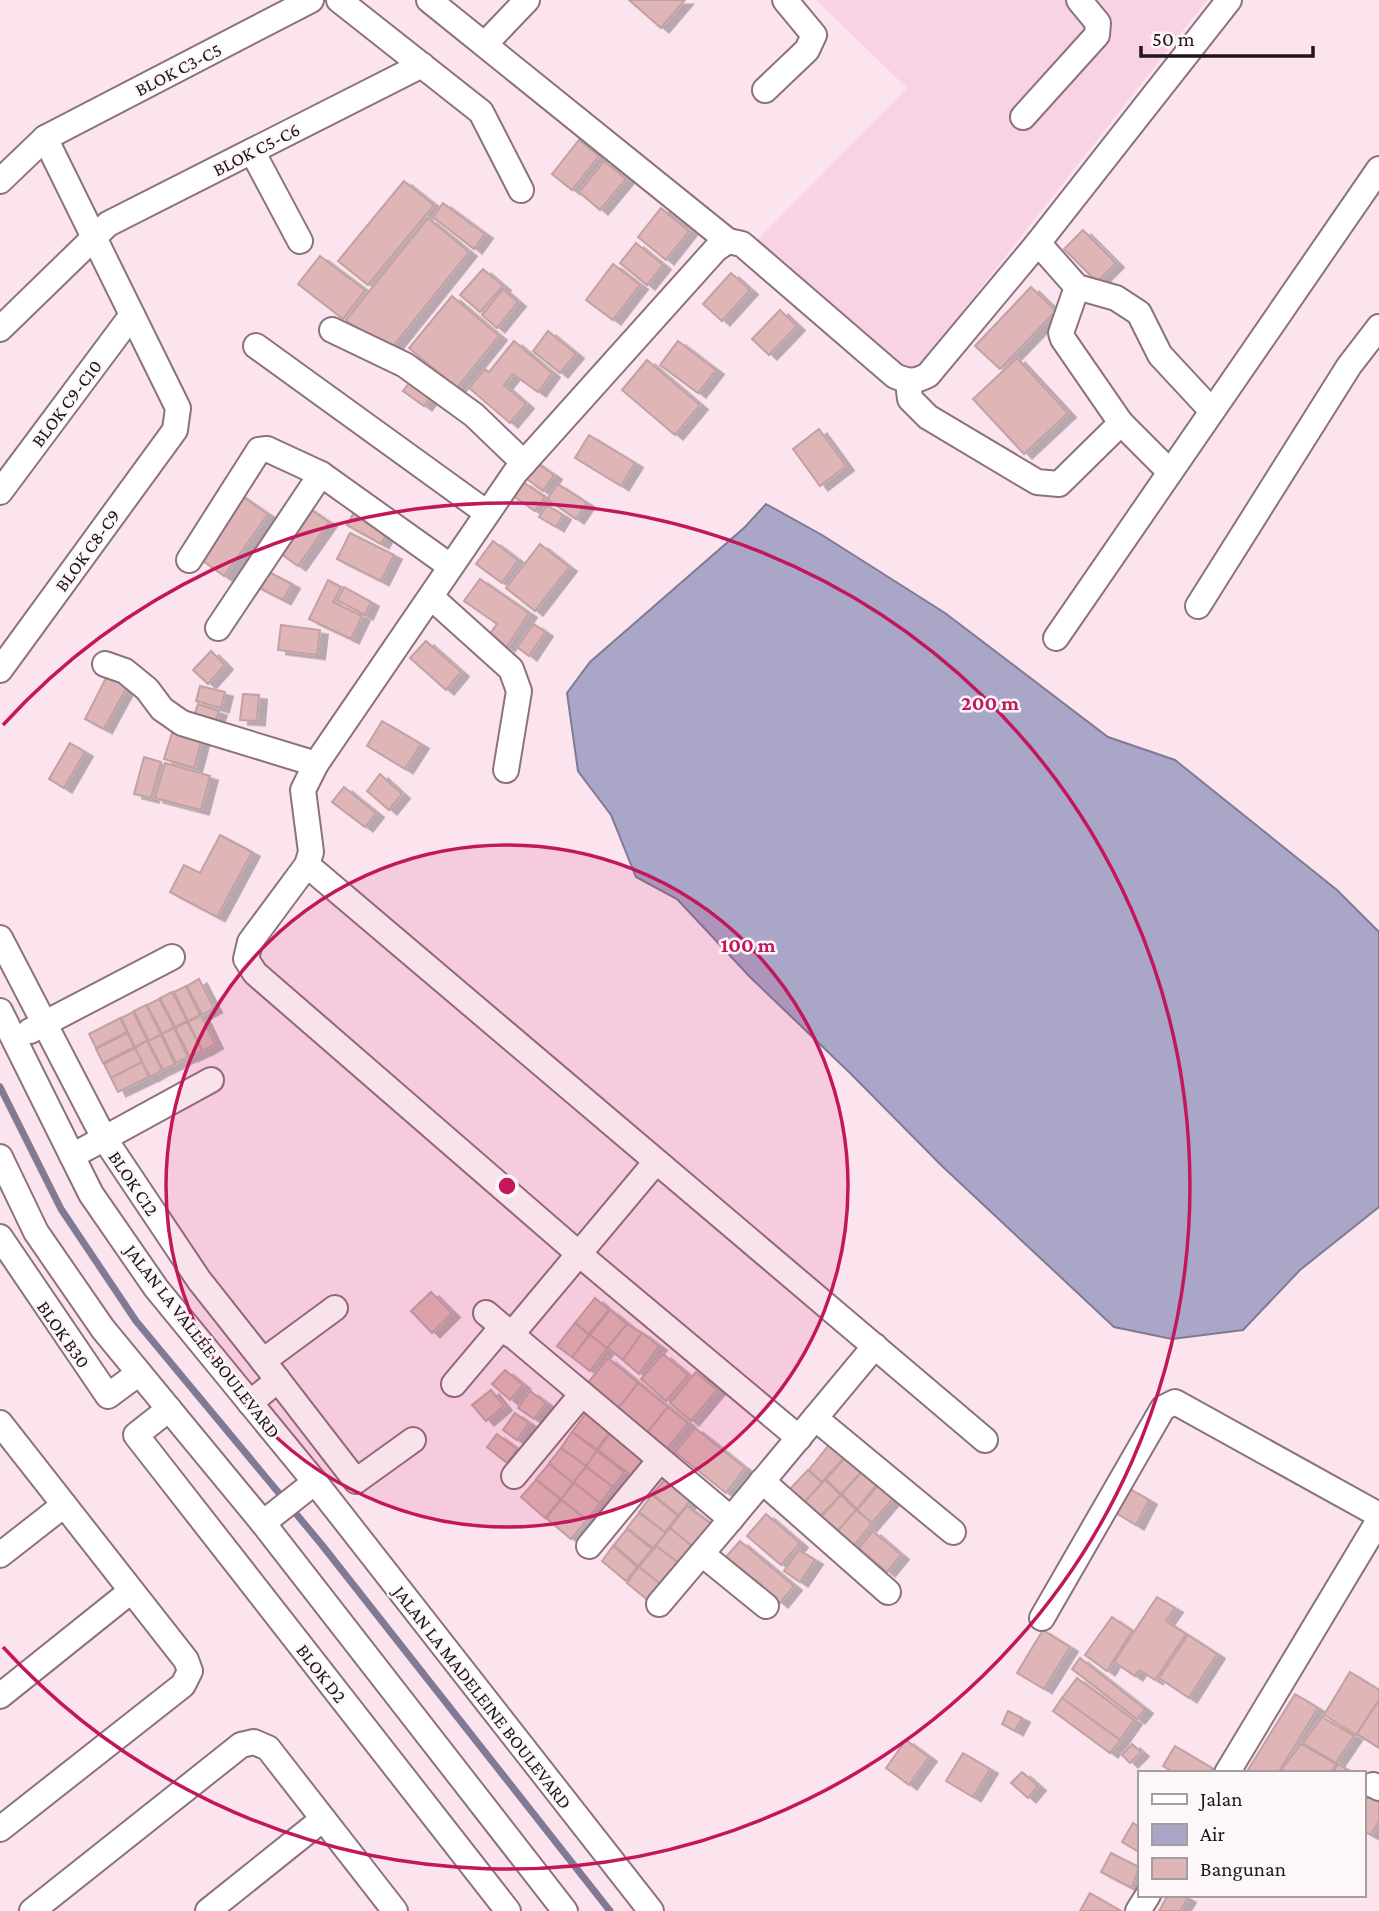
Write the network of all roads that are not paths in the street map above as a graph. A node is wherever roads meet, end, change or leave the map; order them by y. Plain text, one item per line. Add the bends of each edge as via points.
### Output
1 (310, 0) edge
2 (340, 0) edge
3 (429, 0) edge
4 (527, 0) edge
5 (785, 0) edge
6 (1079, 0) edge
7 (1229, 0) edge
8 (486, 43) junction
9 (422, 65) junction
10 (765, 90) dead end
11 (1023, 117) dead end
12 (45, 138) junction
13 (252, 151) junction
14 (1379, 169) edge
15 (0, 181) edge
16 (521, 190) dead end
17 (94, 238) junction
18 (300, 241) dead end
19 (728, 242) junction
20 (1038, 243) junction
21 (1077, 287) junction
22 (132, 315) junction
23 (1379, 327) edge
24 (0, 329) edge
25 (332, 330) dead end
26 (256, 346) dead end
27 (908, 382) junction
28 (1212, 411) junction
29 (1121, 423) junction
30 (524, 463) junction
31 (1170, 472) junction
32 (321, 474) junction
33 (0, 492) edge
34 (487, 513) junction
35 (189, 560) dead end
36 (450, 566) junction
37 (431, 597) junction
38 (1198, 606) dead end
39 (218, 628) dead end
40 (1056, 638) dead end
41 (105, 664) dead end
42 (0, 670) edge
43 (316, 764) junction
44 (506, 769) dead end
45 (307, 866) junction
46 (0, 938) edge
47 (172, 957) dead end
48 (0, 1011) edge
49 (45, 1023) junction
50 (14, 1039) junction
51 (211, 1080) dead end
52 (104, 1138) junction
53 (72, 1156) junction
54 (0, 1157) edge
55 (655, 1163) junction
56 (0, 1237) edge
57 (579, 1254) junction
58 (335, 1308) dead end
59 (500, 1325) junction
60 (875, 1346) junction
61 (270, 1371) junction
62 (139, 1373) junction
63 (454, 1384) dead end
64 (582, 1394) junction
65 (250, 1403) junction
66 (169, 1409) junction
67 (815, 1418) junction
68 (0, 1423) edge
69 (799, 1438) junction
70 (412, 1440) dead end
71 (985, 1440) dead end
72 (660, 1460) junction
73 (514, 1476) dead end
74 (762, 1481) junction
75 (315, 1482) junction
76 (64, 1505) junction
77 (1379, 1518) edge
78 (731, 1519) junction
79 (263, 1523) junction
80 (953, 1532) dead end
81 (589, 1546) dead end
82 (702, 1554) junction
83 (0, 1555) edge
84 (131, 1591) junction
85 (888, 1592) dead end
86 (659, 1604) dead end
87 (766, 1606) dead end
88 (1042, 1618) dead end
89 (0, 1696) edge
90 (1228, 1771) edge
91 (323, 1819) junction
92 (0, 1829) edge
93 (391, 1910) edge
94 (32, 1911) edge
95 (208, 1911) edge
96 (508, 1911) edge
97 (565, 1911) edge
98 (651, 1911) edge

1 - 12 street, BLOK C3-C5
2 - 9 street
3 - 8 street
4 - 8 street
5 - 10 street via 814,34 807,50
6 - 11 street via 1098,23 1097,35
7 - 20 street
8 - 19 street
9 - 13 street, BLOK C5-C6
9 - 16 street via 481,112
12 - 15 street, BLOK C3-C5
12 - 17 street
13 - 17 street, BLOK C5-C6 via 108,224
13 - 18 street
14 - 28 street
17 - 22 street
17 - 24 street, BLOK C5-C6
19 - 27 street via 742,244 895,376
19 - 30 street via 707,258
20 - 21 street
20 - 27 street via 928,374
21 - 28 street via 1116,298 1139,313 1160,355
21 - 29 street via 1061,333
22 - 33 street, BLOK C9-C10
22 - 42 street, BLOK C8-C9 via 178,408 175,430
23 - 38 street via 1349,366
25 - 30 street via 405,365 474,415
26 - 34 street
27 - 29 street via 910,399 928,417 1048,485 1059,484
28 - 31 street
29 - 31 street
30 - 34 street
31 - 40 street
32 - 35 street via 273,451 260,450
32 - 36 street
32 - 39 street
34 - 36 street
36 - 37 street
37 - 43 street
37 - 44 street via 516,678 519,691
41 - 43 street via 125,671 181,723
43 - 45 street via 303,790 311,852
45 - 55 street
45 - 57 street via 250,942 246,959 255,973
46 - 49 street, BLOK C12
47 - 49 street
48 - 50 street, JALAN LA VALLÉE BOULEVARD
49 - 50 street
49 - 52 street, BLOK C12
50 - 53 street, JALAN LA VALLÉE BOULEVARD
51 - 52 street
52 - 53 street
52 - 61 street, BLOK C12 via 199,1279
53 - 65 street, JALAN LA VALLÉE BOULEVARD via 91,1194 156,1289
54 - 62 street via 36,1231
55 - 57 street
55 - 60 street
56 - 62 street, BLOK B30 via 108,1396
57 - 59 street
57 - 69 street
58 - 61 street
59 - 63 street
59 - 64 street
60 - 67 street
60 - 71 street
61 - 65 street
61 - 70 street, BLOK C12 via 356,1482
62 - 66 street
64 - 72 street
64 - 73 street
65 - 75 street, JALAN LA VALLÉE BOULEVARD
66 - 79 street
66 - 96 street, BLOK D2 via 136,1435
67 - 69 street
67 - 80 street
68 - 76 street
69 - 74 street
72 - 78 street
72 - 81 street
74 - 78 street
74 - 85 street
75 - 79 street
75 - 98 street, JALAN LA MADELEINE BOULEVARD
76 - 83 street
76 - 84 street
77 - 88 street via 1175,1402 1163,1408
77 - 90 street
78 - 82 street
79 - 97 street
82 - 86 street
82 - 87 street
84 - 89 street
84 - 92 street via 186,1660 190,1671 183,1685
91 - 93 street
91 - 94 street via 268,1748 254,1742 241,1745
91 - 95 street

